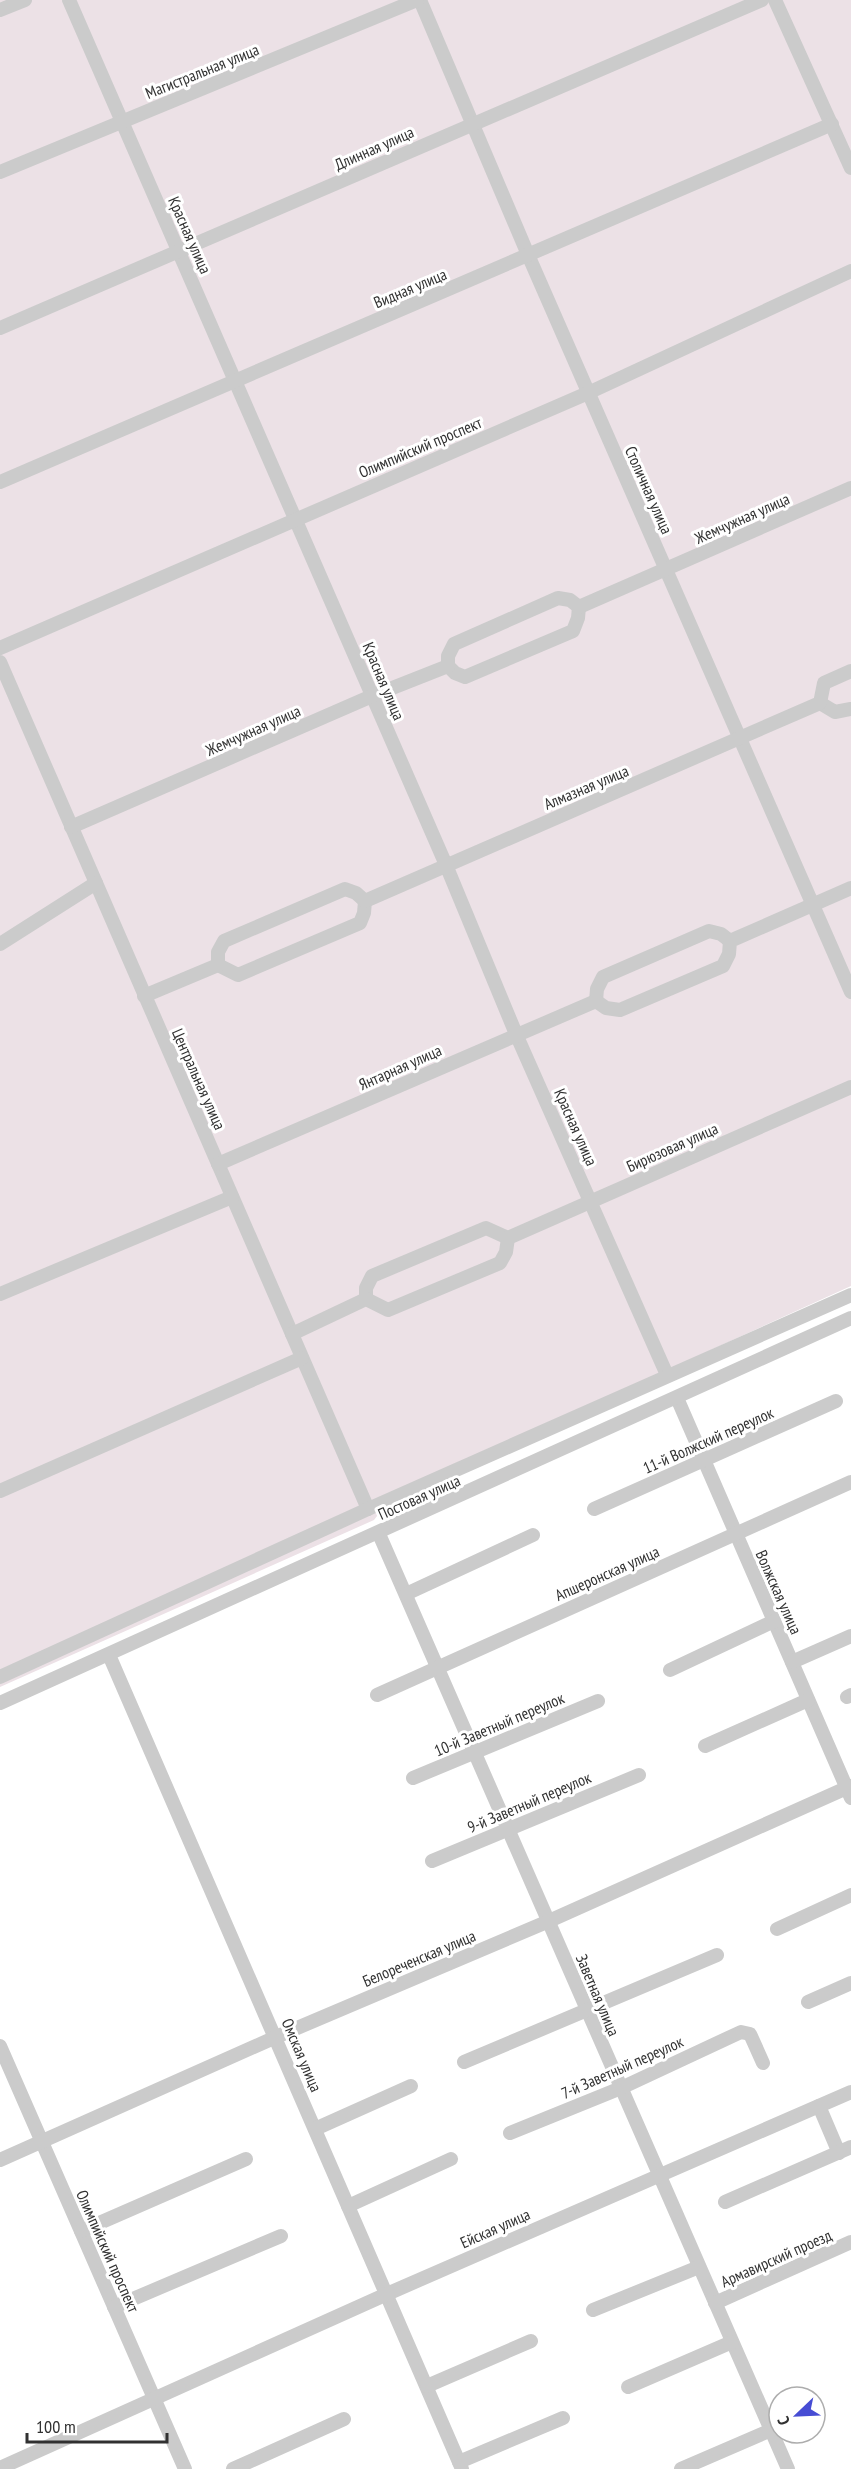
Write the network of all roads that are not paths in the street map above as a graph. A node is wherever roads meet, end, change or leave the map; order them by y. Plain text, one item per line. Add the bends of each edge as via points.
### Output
1 (24, 0) edge
2 (69, 0) edge
3 (418, 0) edge
4 (762, 0) edge
5 (775, 0) edge
6 (0, 10) edge
7 (122, 122) junction
8 (471, 124) junction
9 (832, 124) junction
10 (851, 168) edge
11 (0, 172) edge
12 (179, 251) junction
13 (529, 257) junction
14 (851, 271) edge
15 (0, 328) edge
16 (234, 379) junction
17 (588, 393) junction
18 (0, 482) edge
19 (851, 488) edge
20 (295, 519) junction
21 (666, 570) junction
22 (579, 607) junction
23 (0, 648) edge
24 (0, 662) edge
25 (448, 666) junction
26 (851, 671) edge
27 (372, 696) junction
28 (820, 703) junction
29 (851, 709) edge
30 (740, 739) junction
31 (71, 827) junction
32 (446, 865) junction
33 (96, 883) junction
34 (851, 888) edge
35 (365, 901) junction
36 (813, 904) junction
37 (730, 941) junction
38 (0, 945) edge
39 (218, 965) junction
40 (851, 992) edge
41 (144, 996) junction
42 (596, 1001) junction
43 (516, 1034) junction
44 (851, 1087) edge
45 (218, 1164) junction
46 (232, 1197) junction
47 (591, 1200) junction
48 (508, 1238) junction
49 (0, 1294) edge
50 (851, 1295) edge
51 (366, 1299) junction
52 (851, 1318) edge
53 (292, 1334) junction
54 (302, 1358) junction
55 (668, 1376) junction
56 (677, 1398) junction
57 (836, 1401) dead end
58 (704, 1461) junction
59 (851, 1482) edge
60 (0, 1491) edge
61 (368, 1509) junction
62 (594, 1509) dead end
63 (735, 1533) junction
64 (379, 1534) junction
65 (533, 1535) dead end
66 (406, 1594) junction
67 (774, 1622) junction
68 (851, 1636) edge
69 (109, 1655) junction
70 (792, 1662) junction
71 (439, 1666) junction
72 (669, 1670) dead end
73 (0, 1677) edge
74 (377, 1695) dead end
75 (808, 1700) junction
76 (598, 1701) dead end
77 (0, 1703) edge
78 (705, 1746) dead end
79 (475, 1751) junction
80 (639, 1775) dead end
81 (413, 1778) dead end
82 (849, 1791) edge
83 (508, 1828) junction
84 (432, 1861) dead end
85 (851, 1895) edge
86 (549, 1921) junction
87 (777, 1929) dead end
88 (717, 1955) dead end
89 (851, 1983) edge
90 (808, 2002) dead end
91 (587, 2011) junction
92 (276, 2037) junction
93 (0, 2046) edge
94 (464, 2062) dead end
95 (762, 2063) dead end
96 (411, 2086) dead end
97 (621, 2088) junction
98 (851, 2092) edge
99 (819, 2106) junction
100 (315, 2129) junction
101 (510, 2133) dead end
102 (42, 2141) junction
103 (845, 2150) edge
104 (246, 2158) dead end
105 (0, 2160) edge
106 (451, 2160) dead end
107 (659, 2174) junction
108 (725, 2202) dead end
109 (348, 2206) junction
110 (81, 2230) junction
111 (281, 2236) dead end
112 (851, 2242) edge
113 (699, 2266) junction
114 (387, 2294) junction
115 (715, 2303) junction
116 (114, 2307) junction
117 (593, 2310) dead end
118 (531, 2341) dead end
119 (732, 2342) junction
120 (427, 2386) junction
121 (628, 2386) dead end
122 (154, 2399) junction
123 (563, 2418) dead end
124 (344, 2419) dead end
125 (767, 2421) edge
126 (767, 2432) edge
127 (778, 2445) edge
128 (460, 2465) edge
129 (700, 2465) edge
130 (0, 2468) edge
131 (185, 2469) edge
132 (233, 2469) edge
133 (681, 2469) edge
134 (788, 2469) edge

1 - 6 street
2 - 7 street, Красная улица
3 - 7 street, Магистральная улица
3 - 8 street, Столичная улица
4 - 8 street, Длинная улица
5 - 9 street
7 - 11 street, Магистральная улица
7 - 12 street, Красная улица
8 - 12 street, Длинная улица
8 - 13 street, Столичная улица
9 - 10 street
9 - 13 street, Видная улица
12 - 15 street, Длинная улица
12 - 16 street, Красная улица
13 - 16 street, Видная улица
13 - 17 street, Столичная улица
14 - 17 street, Олимпийский проспект
16 - 18 street, Видная улица
16 - 20 street, Красная улица
17 - 20 street, Олимпийский проспект
17 - 21 street, Столичная улица
19 - 21 street, Жемчужная улица
20 - 23 street, Олимпийский проспект
20 - 27 street, Красная улица
21 - 22 street, Жемчужная улица
21 - 30 street, Столичная улица
22 - 25 street via 558,598 454,644
22 - 25 street via 573,631 465,677
24 - 31 street, Центральная улица
25 - 27 street, Жемчужная улица
26 - 28 street via 824,683
27 - 31 street, Жемчужная улица
27 - 32 street, Красная улица
28 - 29 street via 835,712
28 - 30 street, Алмазная улица
30 - 32 street, Алмазная улица
30 - 36 street, Столичная улица
31 - 33 street, Центральная улица
32 - 35 street, Алмазная улица
32 - 43 street, Красная улица
33 - 38 street
33 - 41 street, Центральная улица
34 - 36 street
35 - 39 street via 360,923 238,975
35 - 39 street via 345,889 224,941 218,952
36 - 37 street
36 - 40 street, Столичная улица
37 - 42 street via 709,931 603,977
37 - 42 street via 723,966 620,1010 606,1008
39 - 41 street
41 - 45 street, Центральная улица
42 - 43 street, Янтарная улица
43 - 45 street, Янтарная улица
43 - 47 street, Красная улица
44 - 47 street, Бирюзовая улица
45 - 46 street, Центральная улица
46 - 49 street
46 - 53 street, Центральная улица
47 - 48 street, Бирюзовая улица
47 - 55 street, Красная улица
48 - 51 street via 486,1228 372,1276
48 - 51 street via 500,1263 388,1310
50 - 55 street, Постовая улица
51 - 53 street
52 - 56 street, Постовая улица
53 - 54 street, Центральная улица
54 - 60 street
54 - 61 street, Центральная улица
55 - 61 street, Постовая улица
56 - 58 street, Волжская улица
56 - 64 street, Постовая улица
57 - 58 street, 11-й Волжский переулок
58 - 62 street, 11-й Волжский переулок
58 - 63 street, Волжская улица
59 - 63 street, Апшеронская улица
61 - 73 street, Постовая улица
63 - 67 street, Волжская улица
63 - 71 street, Апшеронская улица
64 - 66 street, Заветная улица
64 - 69 street, Постовая улица
65 - 66 street
66 - 71 street, Заветная улица
67 - 70 street, Волжская улица
67 - 72 street
68 - 70 street
69 - 77 street, Постовая улица
69 - 92 street, Омская улица
70 - 75 street, Волжская улица
71 - 74 street, Апшеронская улица
71 - 79 street, Заветная улица
75 - 78 street
75 - 82 street, Волжская улица
76 - 79 street, 10-й Заветный переулок
79 - 81 street, 10-й Заветный переулок
79 - 83 street, Заветная улица
80 - 83 street, 9-й Заветный переулок
82 - 86 street, Белореченская улица
83 - 84 street, 9-й Заветный переулок
83 - 86 street, Заветная улица
85 - 87 street
86 - 91 street, Заветная улица
86 - 92 street, Белореченская улица
88 - 91 street
89 - 90 street
91 - 94 street
91 - 97 street, Заветная улица
92 - 100 street, Омская улица
92 - 102 street, Белореченская улица
93 - 102 street, Олимпийский проспект
95 - 97 street, 7-й Заветный переулок via 746,2032
96 - 100 street
97 - 101 street, 7-й Заветный переулок
97 - 107 street, Заветная улица
98 - 99 street, Ейская улица
99 - 103 street
99 - 107 street, Ейская улица
100 - 109 street, Омская улица
102 - 105 street, Белореченская улица
102 - 110 street, Олимпийский проспект
103 - 108 street
104 - 110 street
106 - 109 street
107 - 113 street, Заветная улица
107 - 114 street, Ейская улица
109 - 114 street, Омская улица
110 - 116 street, Олимпийский проспект
111 - 116 street
112 - 115 street, Армавирский проезд
113 - 115 street, Заветная улица
113 - 117 street
114 - 120 street, Омская улица
114 - 122 street, Ейская улица
115 - 119 street, Заветная улица
116 - 122 street, Олимпийский проспект
118 - 120 street
119 - 121 street
119 - 125 street, Заветная улица
120 - 128 street, Омская улица
122 - 130 street, Ейская улица
122 - 131 street, Олимпийский проспект
123 - 128 street
124 - 132 street
126 - 129 street
127 - 134 street, Заветная улица
129 - 133 street

